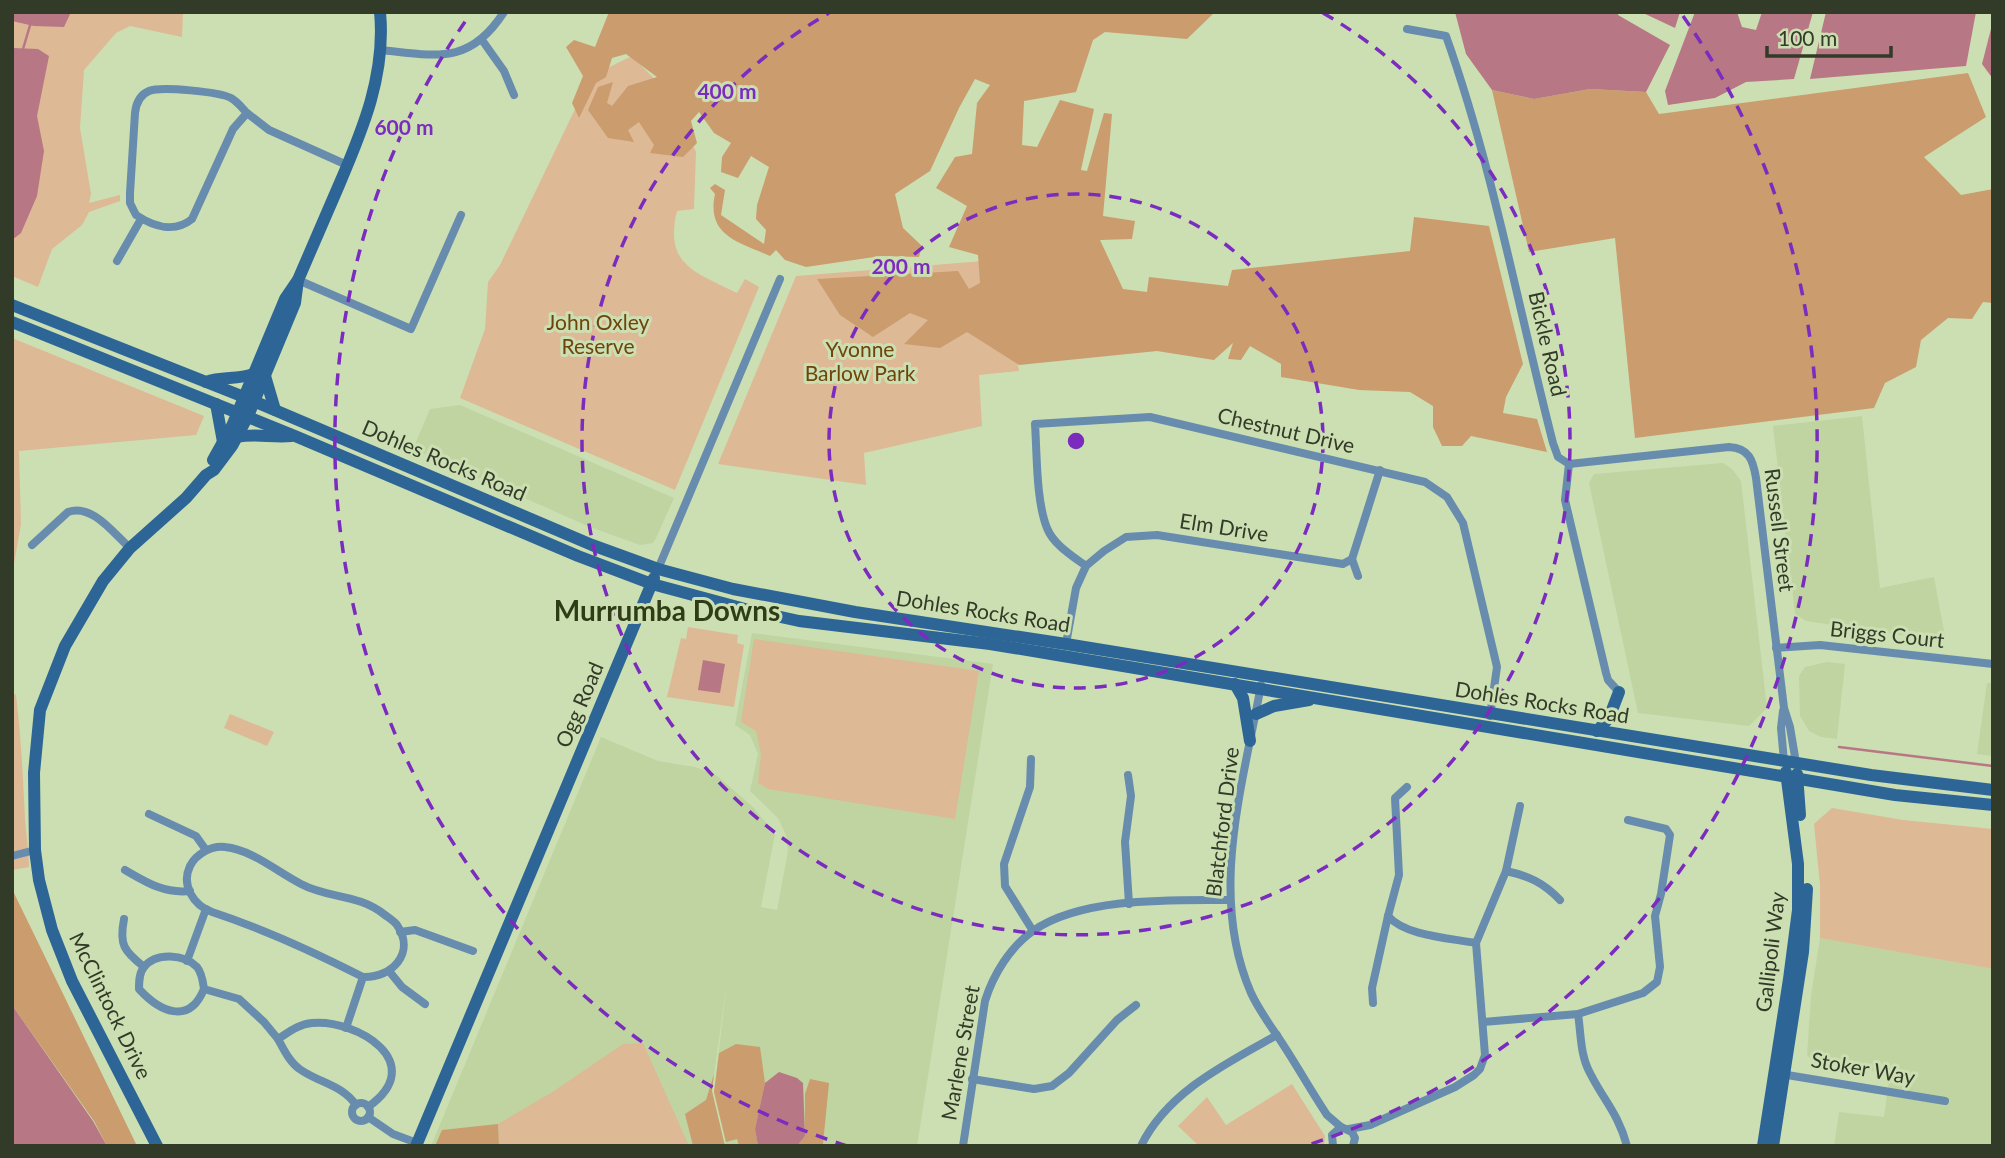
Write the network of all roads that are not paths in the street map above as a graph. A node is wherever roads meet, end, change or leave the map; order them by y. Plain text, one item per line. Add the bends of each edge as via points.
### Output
1 (380, 12) edge
2 (504, 12) edge
3 (1407, 29) dead end
4 (482, 40) junction
5 (381, 50) junction
6 (514, 95) dead end
7 (247, 113) junction
8 (348, 165) junction
9 (461, 215) dead end
10 (141, 219) junction
11 (117, 261) dead end
12 (780, 279) dead end
13 (298, 280) junction
14 (12, 305) edge
15 (12, 322) edge
16 (259, 375) junction
17 (206, 382) junction
18 (249, 399) junction
19 (216, 404) junction
20 (275, 410) junction
21 (242, 414) junction
22 (295, 436) junction
23 (237, 437) junction
24 (223, 442) junction
25 (1569, 464) junction
26 (1380, 470) junction
27 (206, 475) junction
28 (32, 545) dead end
29 (130, 548) junction
30 (1352, 559) junction
31 (1086, 566) junction
32 (658, 569) junction
33 (1358, 576) dead end
34 (652, 583) junction
35 (1066, 644) junction
36 (1776, 648) junction
37 (1993, 664) edge
38 (1262, 683) junction
39 (1235, 684) junction
40 (1619, 692) joint
41 (1323, 698) junction
42 (1256, 714) junction
43 (1489, 720) junction
44 (1597, 731) junction
45 (1250, 741) junction
46 (1031, 759) dead end
47 (1790, 762) junction
48 (1128, 775) dead end
49 (1792, 778) junction
50 (1407, 788) dead end
51 (1993, 790) edge
52 (1993, 805) edge
53 (1520, 806) dead end
54 (149, 814) dead end
55 (1628, 820) dead end
56 (35, 850) junction
57 (206, 850) junction
58 (12, 856) edge
59 (125, 870) dead end
60 (1506, 871) junction
61 (190, 891) junction
62 (1229, 900) junction
63 (1560, 900) dead end
64 (1129, 904) junction
65 (206, 909) junction
66 (1388, 916) junction
67 (124, 919) dead end
68 (1033, 931) junction
69 (400, 932) junction
70 (1476, 943) junction
71 (473, 951) dead end
72 (187, 961) junction
73 (144, 967) junction
74 (389, 971) junction
75 (363, 977) junction
76 (204, 989) junction
77 (1373, 1003) dead end
78 (425, 1004) dead end
79 (1136, 1005) dead end
80 (1578, 1014) junction
81 (1483, 1022) junction
82 (346, 1028) junction
83 (1277, 1035) junction
84 (278, 1039) junction
85 (1779, 1073) junction
86 (972, 1079) junction
87 (1945, 1101) dead end
88 (356, 1105) junction
89 (368, 1107) junction
90 (1326, 1115) junction
91 (368, 1117) junction
92 (1370, 1125) junction
93 (1345, 1128) junction
94 (1332, 1135) junction
95 (1354, 1143) edge
96 (416, 1144) edge
97 (157, 1146) edge
98 (963, 1146) edge
99 (1141, 1146) edge
100 (1333, 1146) edge
101 (1627, 1146) edge
102 (1763, 1146) edge
103 (1773, 1146) edge

1 - 5 main road, McClintock Drive
2 - 4 street
3 - 25 street, Bickle Road via 1446,36 1501,220 1553,443 1561,460
4 - 5 street via 462,50 434,55
4 - 6 street
5 - 8 main road, McClintock Drive via 370,107
7 - 8 street via 270,130
7 - 10 street via 233,129 192,219 170,228
7 - 10 street via 223,95 162,90 142,96 135,113 130,193 132,210
8 - 13 main road, McClintock Drive
9 - 13 street via 411,330
10 - 11 street
12 - 32 street, Ogg Road
13 - 16 main road, McClintock Drive via 295,303
14 - 17 main road, Dohles Rocks Road
15 - 19 main road, Dohles Rocks Road
16 - 17 main road
16 - 18 main road, McClintock Drive
16 - 20 main road
17 - 18 main road, Dohles Rocks Road
18 - 20 main road, Dohles Rocks Road
18 - 21 main road, McClintock Drive
19 - 21 main road, Dohles Rocks Road
19 - 24 main road
20 - 32 main road, Dohles Rocks Road
21 - 22 main road, Dohles Rocks Road
21 - 23 main road, McClintock Drive
21 - 24 main road, McClintock Drive
22 - 23 main road
22 - 34 main road, Dohles Rocks Road
23 - 27 main road, McClintock Drive
24 - 27 main road, McClintock Drive
25 - 36 street, Russell Street via 1718,447 1737,447 1747,453 1754,464
25 - 40 street via 1565,500 1607,677
26 - 30 street
26 - 31 street, Chestnut Drive via 1150,417 1035,424 1047,530
26 - 43 street, Chestnut Drive via 1425,482 1447,496 1463,523 1497,667
27 - 29 main road, McClintock Drive
28 - 29 street via 68,512 82,510
29 - 56 main road, McClintock Drive via 103,581 65,646 40,710 34,772
30 - 31 street, Elm Drive via 1343,564 1157,535 1126,537
30 - 33 street
31 - 35 street via 1076,588
32 - 34 main road, Ogg Road
32 - 35 main road, Dohles Rocks Road via 790,601
34 - 39 main road, Dohles Rocks Road via 799,621 990,644
34 - 96 main road, Ogg Road
35 - 38 main road, Dohles Rocks Road
36 - 37 street, Briggs Court via 1821,645
36 - 47 street, Russell Street via 1790,727
38 - 39 main road, Dohles Rocks Road
38 - 41 main road, Dohles Rocks Road
38 - 42 street, Blatchford Drive
38 - 43 main road, Dohles Rocks Road
39 - 45 main road via 1243,698
40 - 44 main road via 1609,719
41 - 42 main road via 1274,706
41 - 43 main road, Dohles Rocks Road
42 - 45 street, Blatchford Drive
43 - 44 main road, Dohles Rocks Road
43 - 49 main road, Dohles Rocks Road
44 - 47 main road, Dohles Rocks Road
45 - 62 street, Blatchford Drive
46 - 68 street via 1030,788 1004,863 1005,886
47 - 49 main road, Gallipoli Way
47 - 51 main road, Dohles Rocks Road
48 - 64 street via 1131,796 1125,842
49 - 52 main road, Dohles Rocks Road
49 - 85 main road, Gallipoli Way via 1806,874 1806,919
50 - 66 street via 1395,798 1399,875
53 - 60 street
54 - 57 street via 197,836
55 - 80 street via 1666,829 1670,835 1655,916 1657,982 1643,993
56 - 58 street
56 - 97 main road, McClintock Drive via 52,930 72,981
57 - 61 street via 186,875
57 - 69 street via 224,846 247,853 303,886 356,898 397,924
59 - 61 street via 156,887
60 - 63 street via 1548,887
60 - 70 street
61 - 65 street
62 - 64 street, Marlene Street
62 - 83 street, Blatchford Drive via 1242,970 1259,1010
64 - 68 street, Marlene Street via 1064,915
65 - 72 street
65 - 75 street
66 - 70 street via 1407,929
66 - 77 street via 1372,988
67 - 73 street via 121,936 126,953
68 - 86 street, Marlene Street via 990,984
69 - 71 street via 415,930
69 - 74 street via 402,954
70 - 81 street
72 - 73 street via 171,956
72 - 76 street via 197,968
73 - 76 street via 139,989 163,1010 191,1007
74 - 75 street
74 - 78 street
75 - 82 street
76 - 84 street via 239,999
79 - 86 street via 1052,1086 1034,1089
80 - 81 street
80 - 101 street via 1589,1072 1616,1115
81 - 92 street via 1485,1055 1474,1075
82 - 84 street via 313,1023
82 - 89 street via 379,1045 392,1064 388,1089
83 - 90 street, Blatchford Drive
83 - 99 street via 1221,1066 1174,1102
84 - 88 street via 299,1069 341,1089
85 - 87 street, Stoker Way
85 - 102 main road, Gallipoli Way
85 - 103 main road, Gallipoli Way
86 - 98 street, Marlene Street
88 - 89 street
88 - 91 street via 352,1111 356,1119
89 - 91 street
90 - 93 street, Blatchford Drive
90 - 94 street, Blatchford Drive
91 - 96 street
92 - 93 street
92 - 95 street
93 - 94 street
93 - 95 street
94 - 100 street, Blatchford Drive

